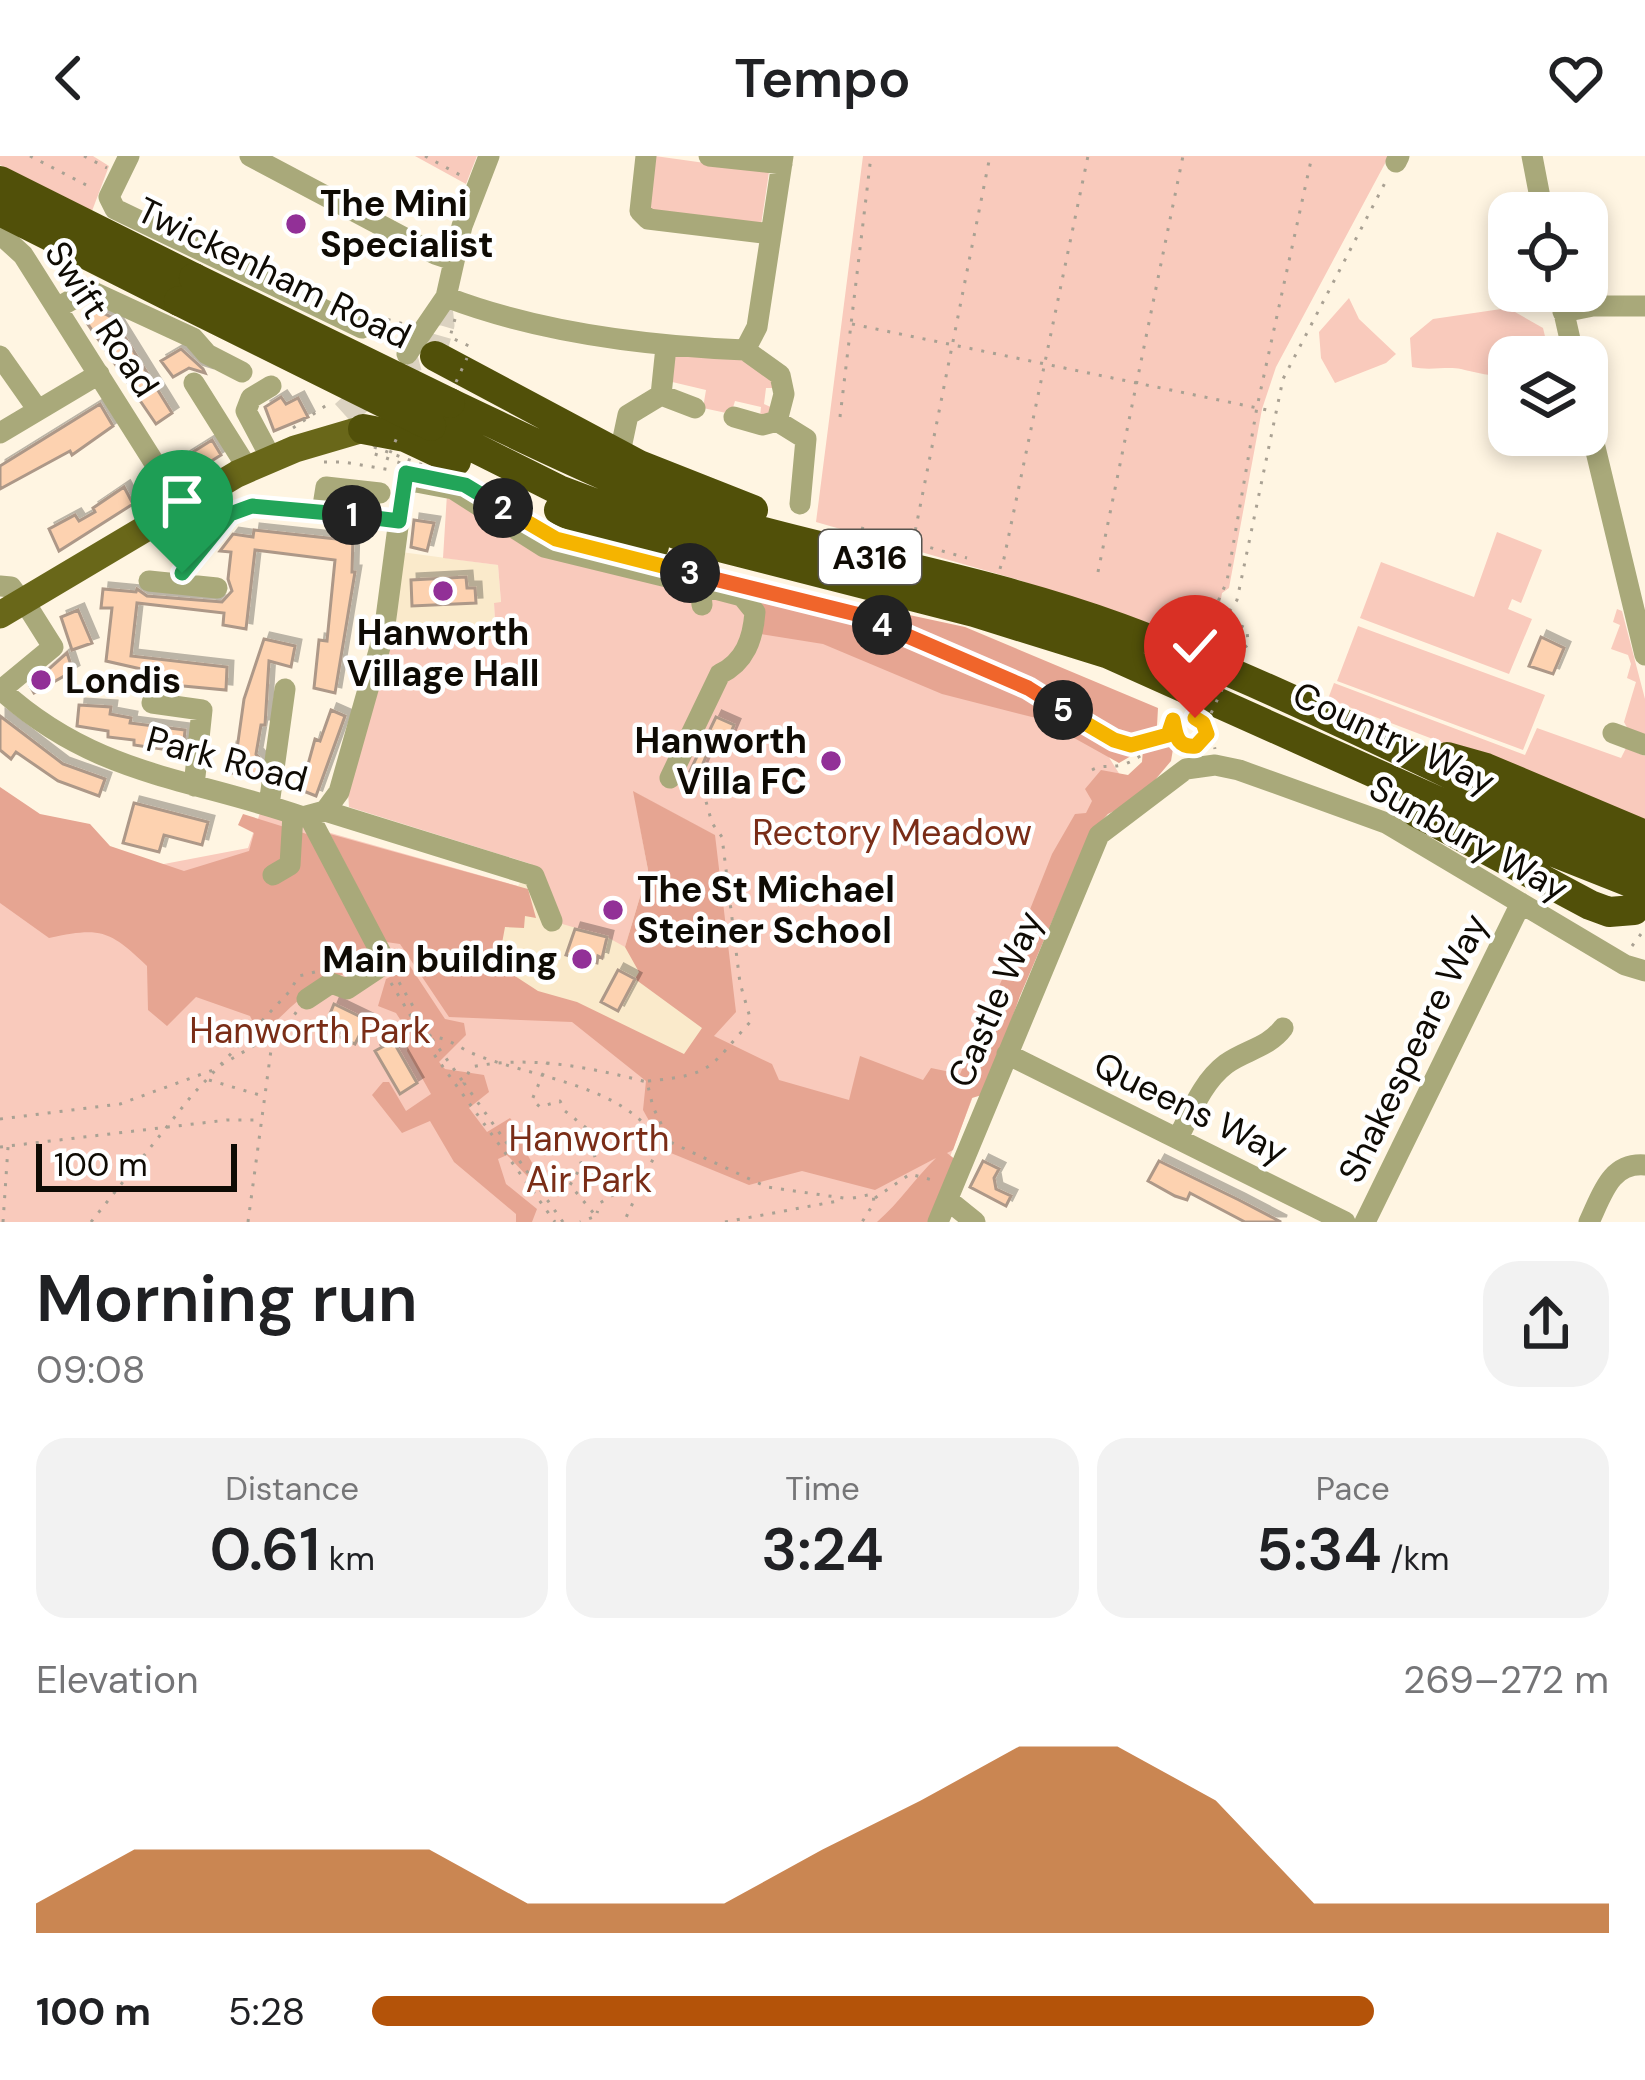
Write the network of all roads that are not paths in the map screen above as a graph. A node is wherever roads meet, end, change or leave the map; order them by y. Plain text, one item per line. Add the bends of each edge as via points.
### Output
1 (250, 156) edge
2 (489, 156) edge
3 (646, 156) edge
4 (709, 156) edge
5 (1532, 156) edge
6 (782, 160) edge
7 (124, 166) edge
8 (0, 182) edge
9 (1539, 192) edge
10 (0, 211) edge
11 (771, 234) junction
12 (0, 235) edge
13 (453, 260) junction
14 (187, 290) junction
15 (444, 306) junction
16 (1608, 306) edge
17 (1645, 306) edge
18 (57, 308) junction
19 (362, 328) road end
20 (666, 347) junction
21 (745, 350) junction
22 (0, 356) edge
23 (422, 358) joint
24 (242, 371) dead end
25 (99, 374) junction
26 (194, 383) dead end
27 (271, 386) dead end
28 (661, 395) junction
29 (695, 408) dead end
30 (38, 410) junction
31 (434, 410) junction
32 (734, 417) dead end
33 (777, 421) junction
34 (363, 429) joint
35 (0, 433) edge
36 (622, 443) dead end
37 (1597, 456) edge
38 (282, 459) junction
39 (380, 493) dead end
40 (800, 504) dead end
41 (181, 505) junction
42 (322, 512) junction
43 (399, 521) junction
44 (960, 578) junction
45 (149, 581) dead end
46 (181, 584) junction
47 (217, 588) dead end
48 (901, 595) junction
49 (12, 601) edge
50 (1645, 655) edge
51 (1, 689) edge
52 (285, 689) dead end
53 (152, 703) dead end
54 (1239, 710) junction
55 (1613, 734) dead end
56 (1645, 746) edge
57 (1400, 750) junction
58 (1186, 770) joint
59 (671, 776) road end
60 (194, 786) junction
61 (269, 806) junction
62 (310, 814) junction
63 (1526, 826) junction
64 (1645, 835) edge
65 (1645, 860) edge
66 (273, 875) dead end
67 (1521, 903) junction
68 (1638, 916) edge
69 (552, 921) dead end
70 (1645, 971) edge
71 (307, 1000) road end
72 (1282, 1040) dead end
73 (1006, 1054) junction
74 (1178, 1138) junction
75 (1645, 1165) edge
76 (953, 1192) junction
77 (973, 1221) edge
78 (938, 1222) edge
79 (1345, 1222) edge
80 (1365, 1222) edge
81 (1589, 1222) edge

1 - 13 street
2 - 13 street
3 - 11 street via 640,211 648,219
4 - 6 street
5 - 9 street
6 - 11 street
7 - 19 street via 109,197 115,209
8 - 14 highway, Twickenham Road / A316
10 - 14 highway, Twickenham Road / A316
11 - 21 street via 758,327
12 - 18 street, Swift Road
13 - 15 street
14 - 31 highway, A316, bridge
15 - 20 street
15 - 23 street
16 - 17 street
18 - 24 street via 89,290 193,338
18 - 25 street, Swift Road
20 - 21 street
20 - 28 street
21 - 33 street via 780,375
22 - 30 street
23 - 44 highway via 639,465
25 - 30 street
25 - 41 street, Swift Road
26 - 38 street
27 - 38 street via 246,411
28 - 29 street
28 - 36 street via 628,415
30 - 35 street
31 - 44 highway, Country Way / A316 via 695,511
31 - 48 highway, Country Way / A316 via 559,490 692,540
32 - 33 street
33 - 40 street via 806,440
34 - 38 main road
34 - 48 highway via 405,436 609,532 722,565
37 - 50 street
38 - 41 main road
39 - 42 street via 326,487
41 - 49 main road
42 - 43 street
42 - 46 street via 252,506 230,514
43 - 59 street, Park Road via 405,479 453,489 544,547 700,595 742,596 754,612 753,639 720,674
43 - 62 street, Park Road via 383,633 339,791
44 - 57 highway, Country Way / A316 via 1122,628
45 - 46 street
46 - 47 street
48 - 54 highway, Country Way / A316 via 1088,647
49 - 51 street via 52,647
51 - 60 street, Park Road via 65,739
52 - 61 street
53 - 60 street via 202,710
54 - 63 highway, Country Way / A316
54 - 68 highway via 1331,768 1590,905
55 - 56 street
57 - 63 highway, Country Way / A316
57 - 64 highway via 1466,761
58 - 67 street, Sunbury Way via 1215,765 1280,782 1386,823
58 - 73 street, Castle Way via 1099,835
60 - 61 street, Park Road
61 - 62 street, Park Road
62 - 66 street via 290,865
62 - 69 street via 533,876
62 - 71 street via 383,957 347,989 331,983
63 - 65 highway, Country Way / A316
63 - 68 highway, Country Way / A316
67 - 70 street, Sunbury Way
67 - 80 street, Shakespeare Way
72 - 74 street via 1226,1064
73 - 74 street, Queens Way
73 - 76 street, Castle Way
74 - 79 street, Queens Way
75 - 81 street via 1611,1175
76 - 77 street
76 - 78 street, Castle Way

